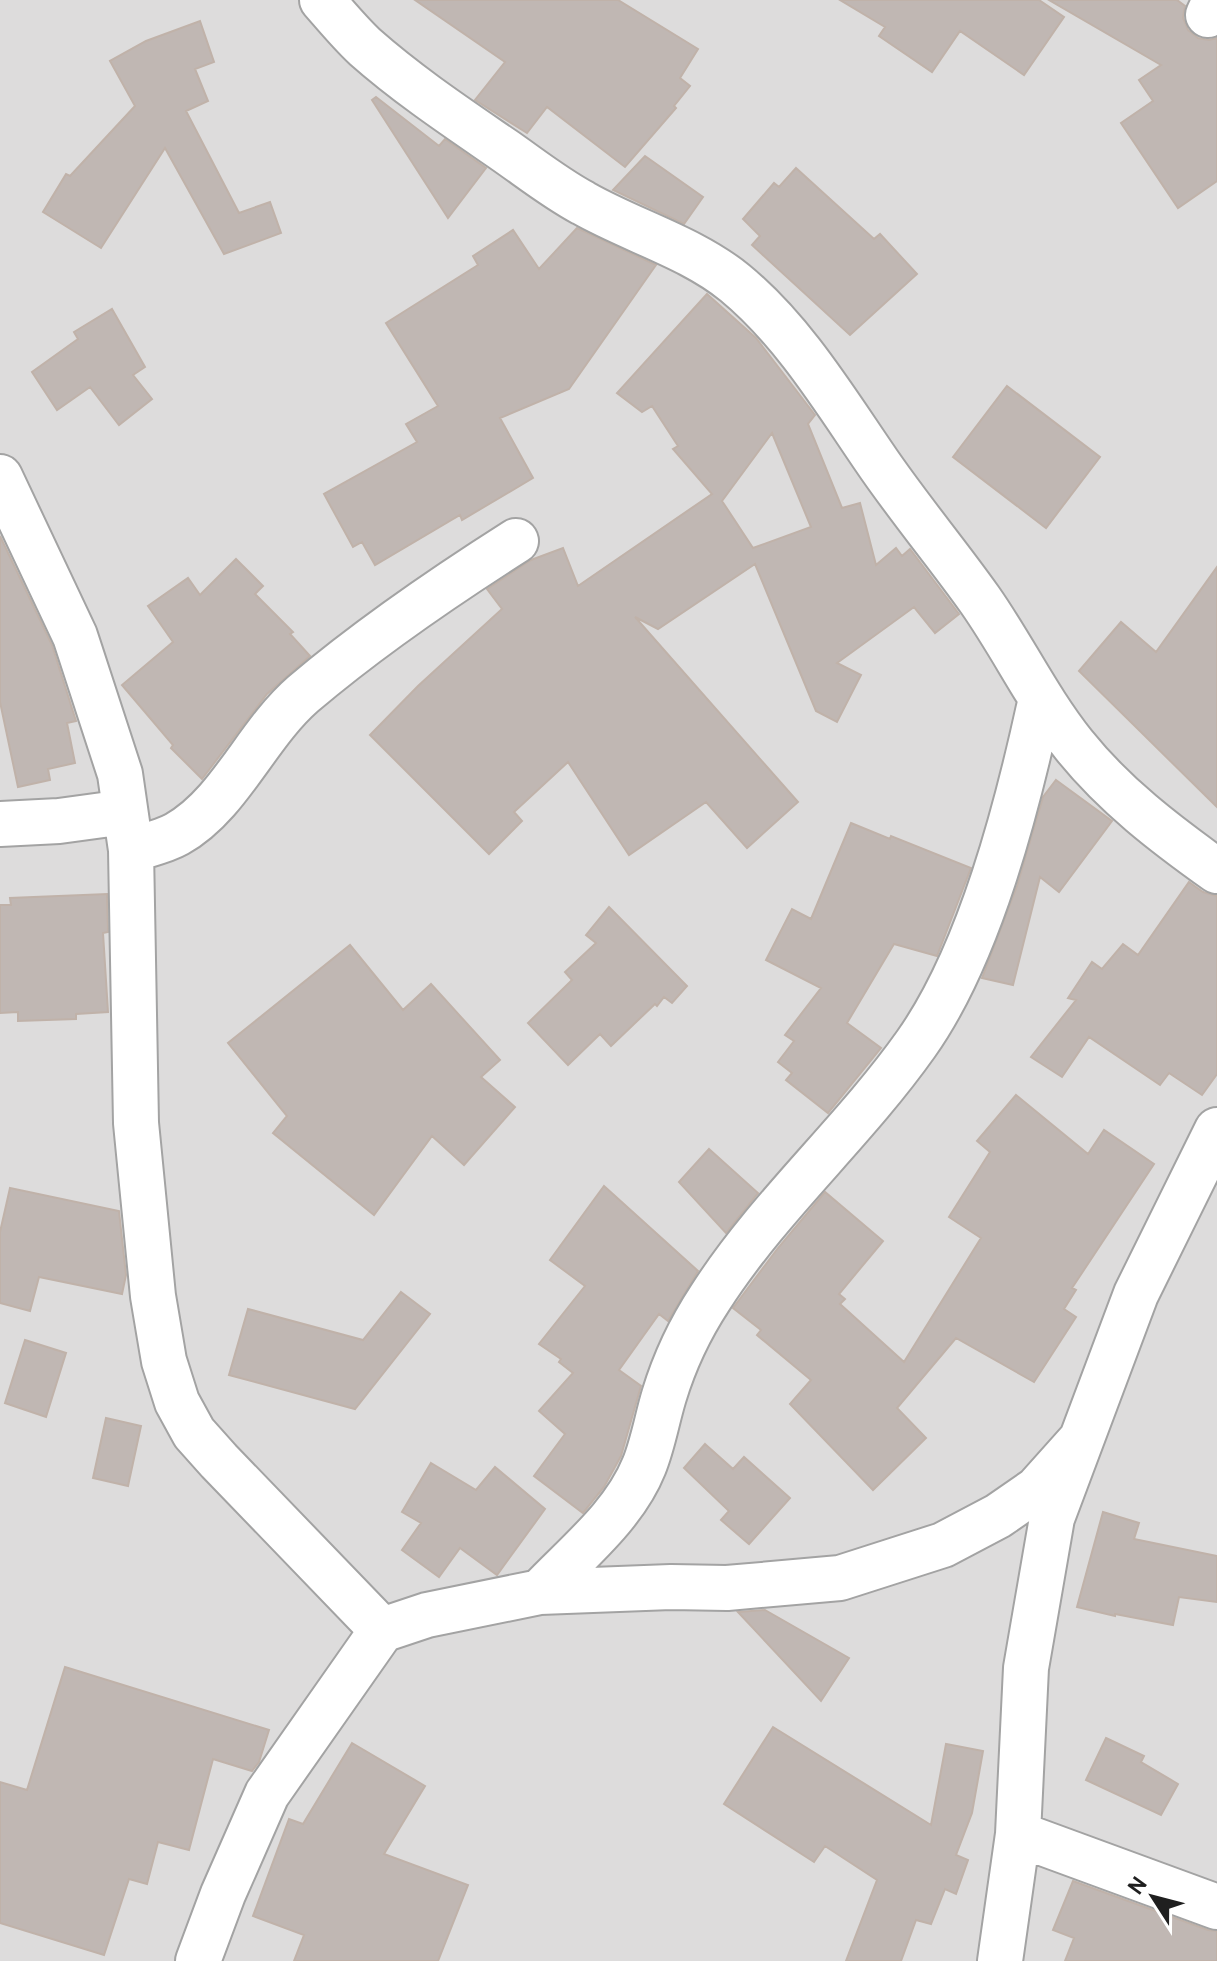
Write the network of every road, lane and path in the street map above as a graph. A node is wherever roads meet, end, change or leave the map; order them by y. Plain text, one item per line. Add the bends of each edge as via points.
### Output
1 (322, 0) edge
2 (0, 477) edge
3 (516, 541) dead end
4 (1041, 698) junction
5 (0, 824) edge
6 (128, 831) junction
7 (1217, 871) edge
8 (1217, 1130) edge
9 (1079, 1442) junction
10 (540, 1592) junction
11 (382, 1630) junction
12 (1018, 1834) junction
13 (1217, 1907) edge
14 (198, 1961) edge
15 (1000, 1961) edge

1 - 4 street via 364,46 423,94 555,186 703,261 735,283 816,373 978,597
2 - 6 street via 75,636 120,774
3 - 6 street via 427,598 300,697 195,822 176,835
4 - 7 street via 1103,779
4 - 10 street via 994,871 944,997 917,1043 756,1234 709,1299 665,1392 644,1466 629,1495
5 - 6 street via 59,821
6 - 11 street via 136,1123 153,1296 177,1402 211,1452
8 - 9 street via 1136,1294
9 - 10 street via 1037,1489 998,1516 943,1545 840,1578 727,1588
9 - 12 street via 1052,1518 1026,1668
10 - 11 street via 427,1615
11 - 14 street via 267,1794
12 - 13 street
12 - 15 street

